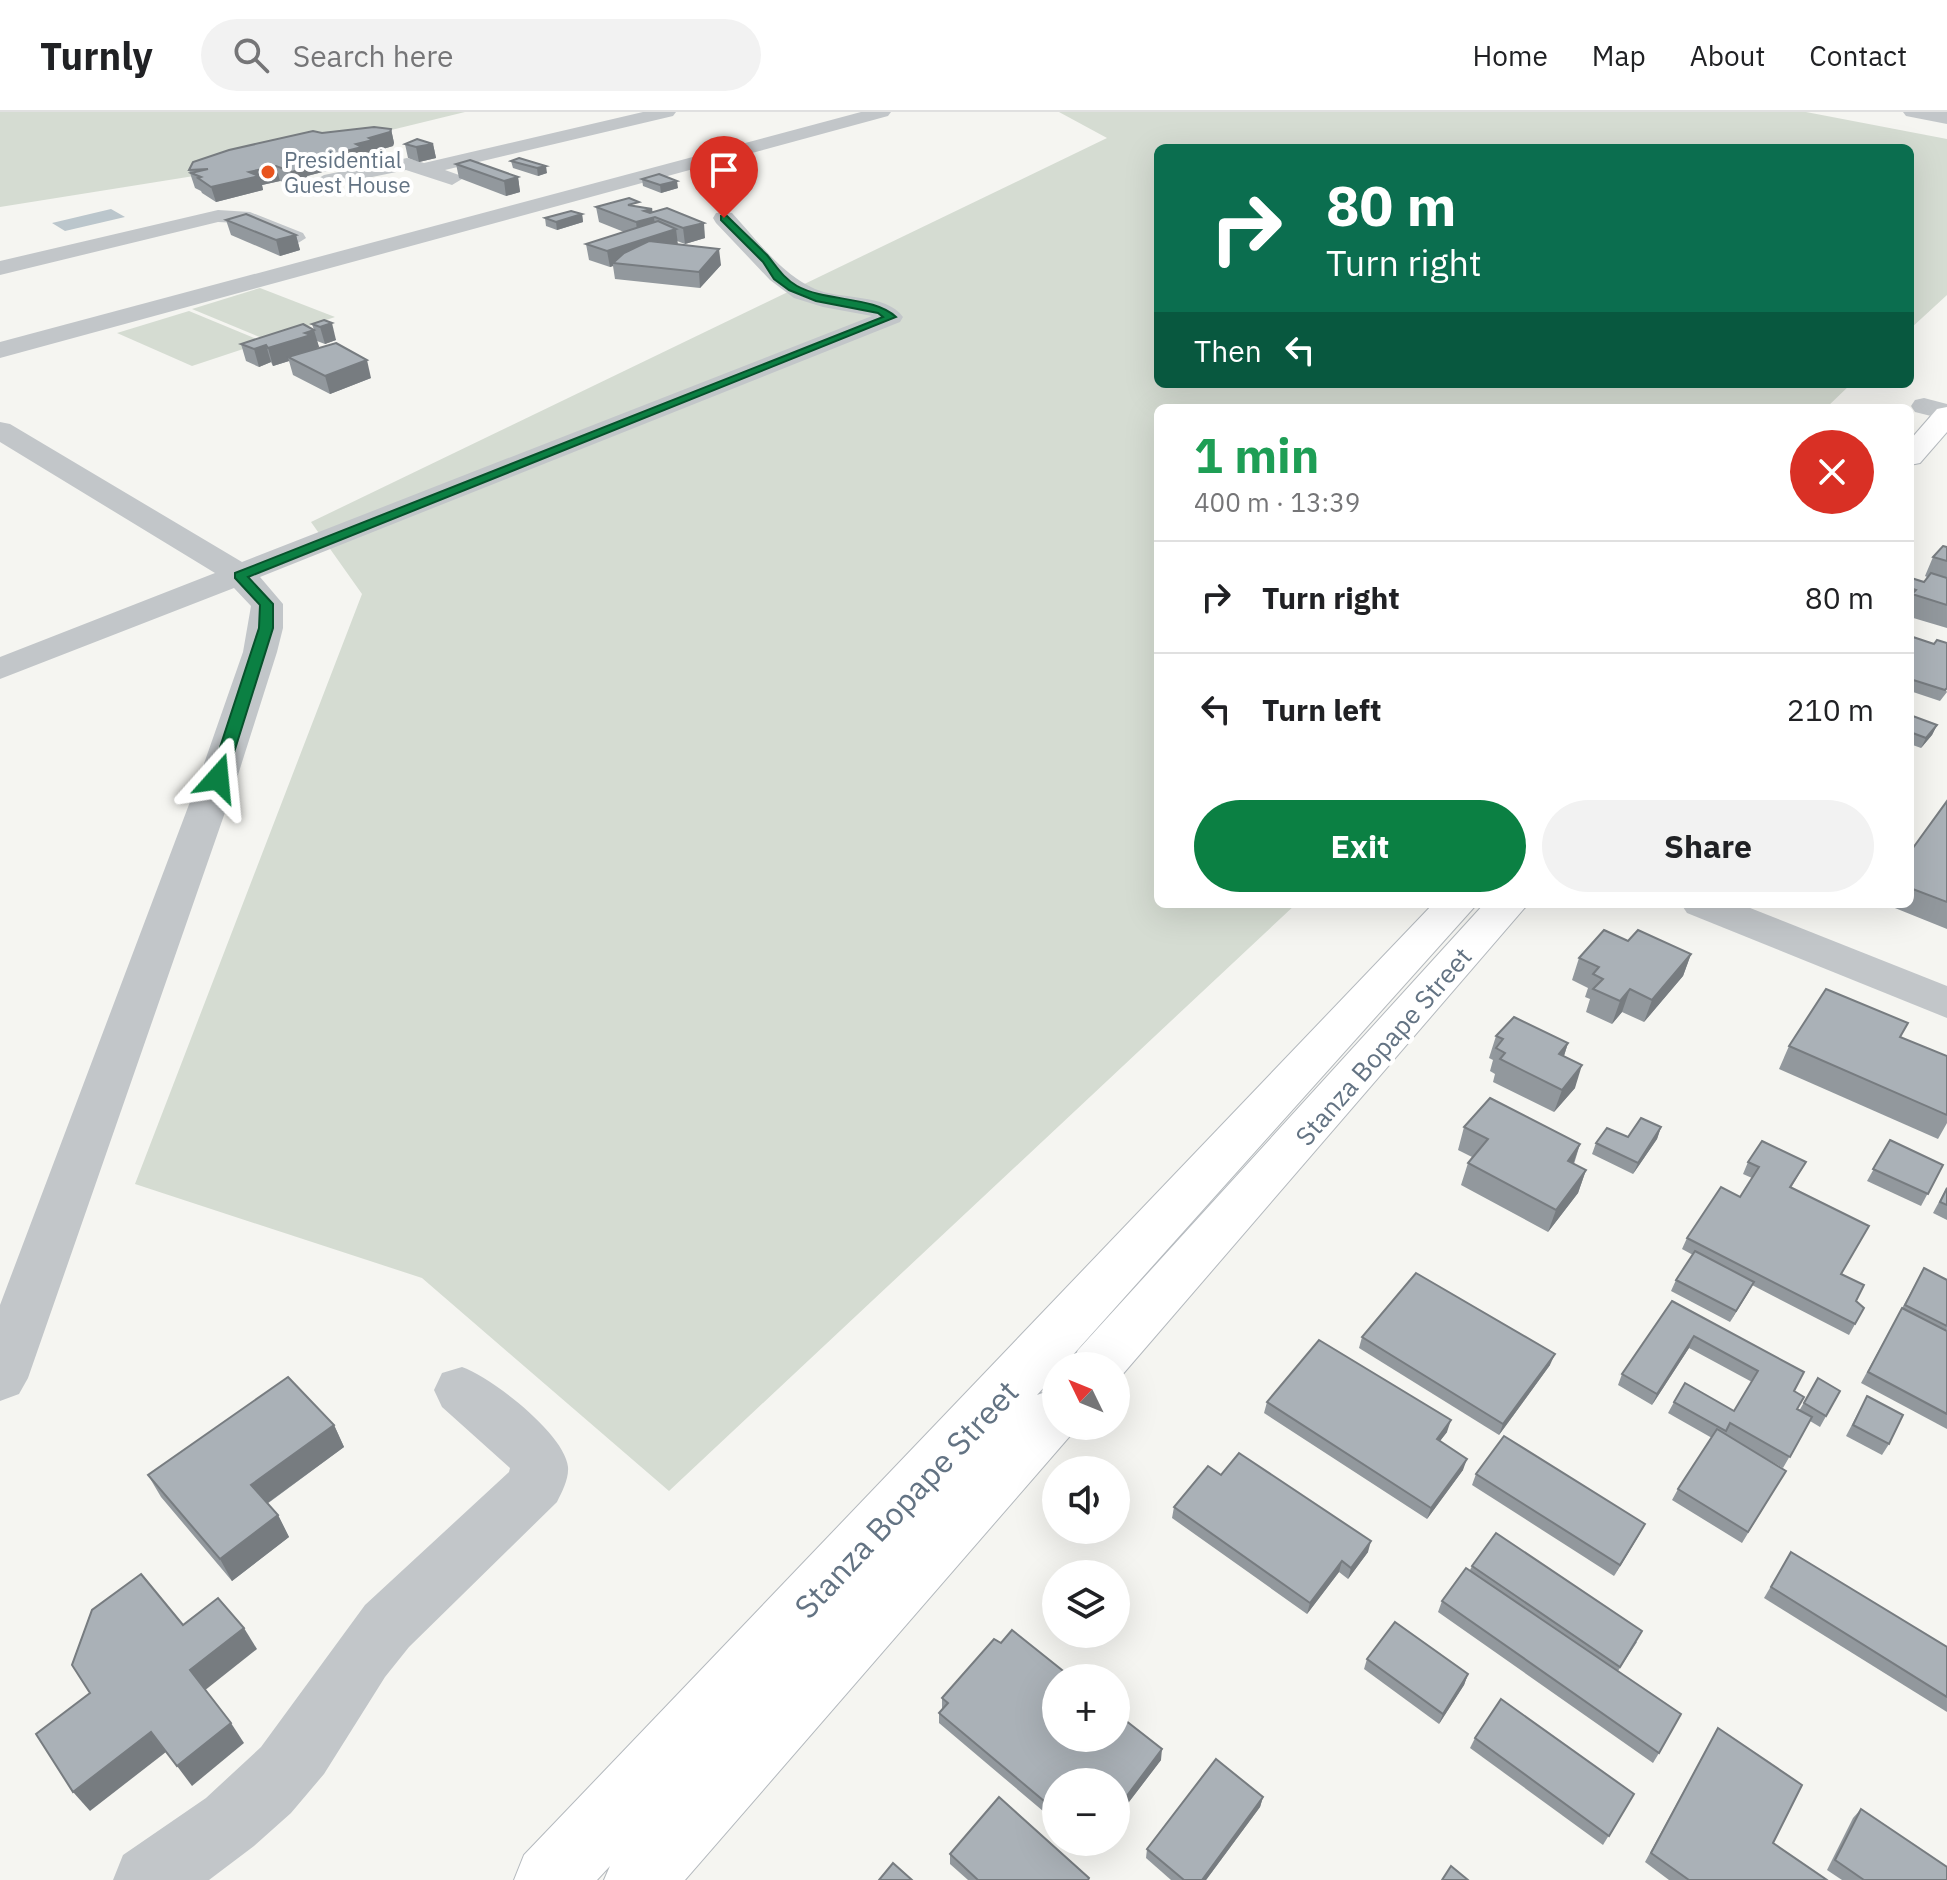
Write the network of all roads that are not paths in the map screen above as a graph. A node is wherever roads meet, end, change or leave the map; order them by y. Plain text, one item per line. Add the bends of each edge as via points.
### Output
1 (667, 112) edge
2 (882, 112) edge
3 (1912, 112) edge
4 (1947, 118) edge
5 (424, 169) junction
6 (324, 181) dead end
7 (477, 188) edge
8 (503, 197) edge
9 (529, 206) junction
10 (724, 218) dead end
11 (342, 257) junction
12 (0, 268) edge
13 (0, 350) edge
14 (1947, 381) edge
15 (1932, 413) edge
16 (0, 430) edge
17 (1914, 449) edge
18 (240, 575) junction
19 (0, 669) edge
20 (1452, 908) edge
21 (1503, 908) edge
22 (1712, 908) edge
23 (1947, 1003) edge
24 (1109, 1352) edge
25 (0, 1378) edge
26 (462, 1390) dead end
27 (1042, 1428) edge
28 (148, 1880) edge
29 (549, 1880) edge
30 (639, 1880) edge

1 - 5 street
2 - 9 street
3 - 4 street
5 - 6 street via 392,165
5 - 7 street
8 - 9 street
9 - 11 street
10 - 18 street via 792,288 891,317
11 - 12 street via 232,215
11 - 13 street
14 - 15 main road
15 - 17 main road
16 - 18 street
18 - 19 street
18 - 25 street via 267,604 260,652
20 - 29 main road, Stanza Bopape Street
21 - 24 main road, Stanza Bopape Street
22 - 23 street
26 - 28 street via 534,1454 539,1466 536,1484 387,1626 353,1668 299,1753 267,1788 223,1830
27 - 30 main road, Stanza Bopape Street

